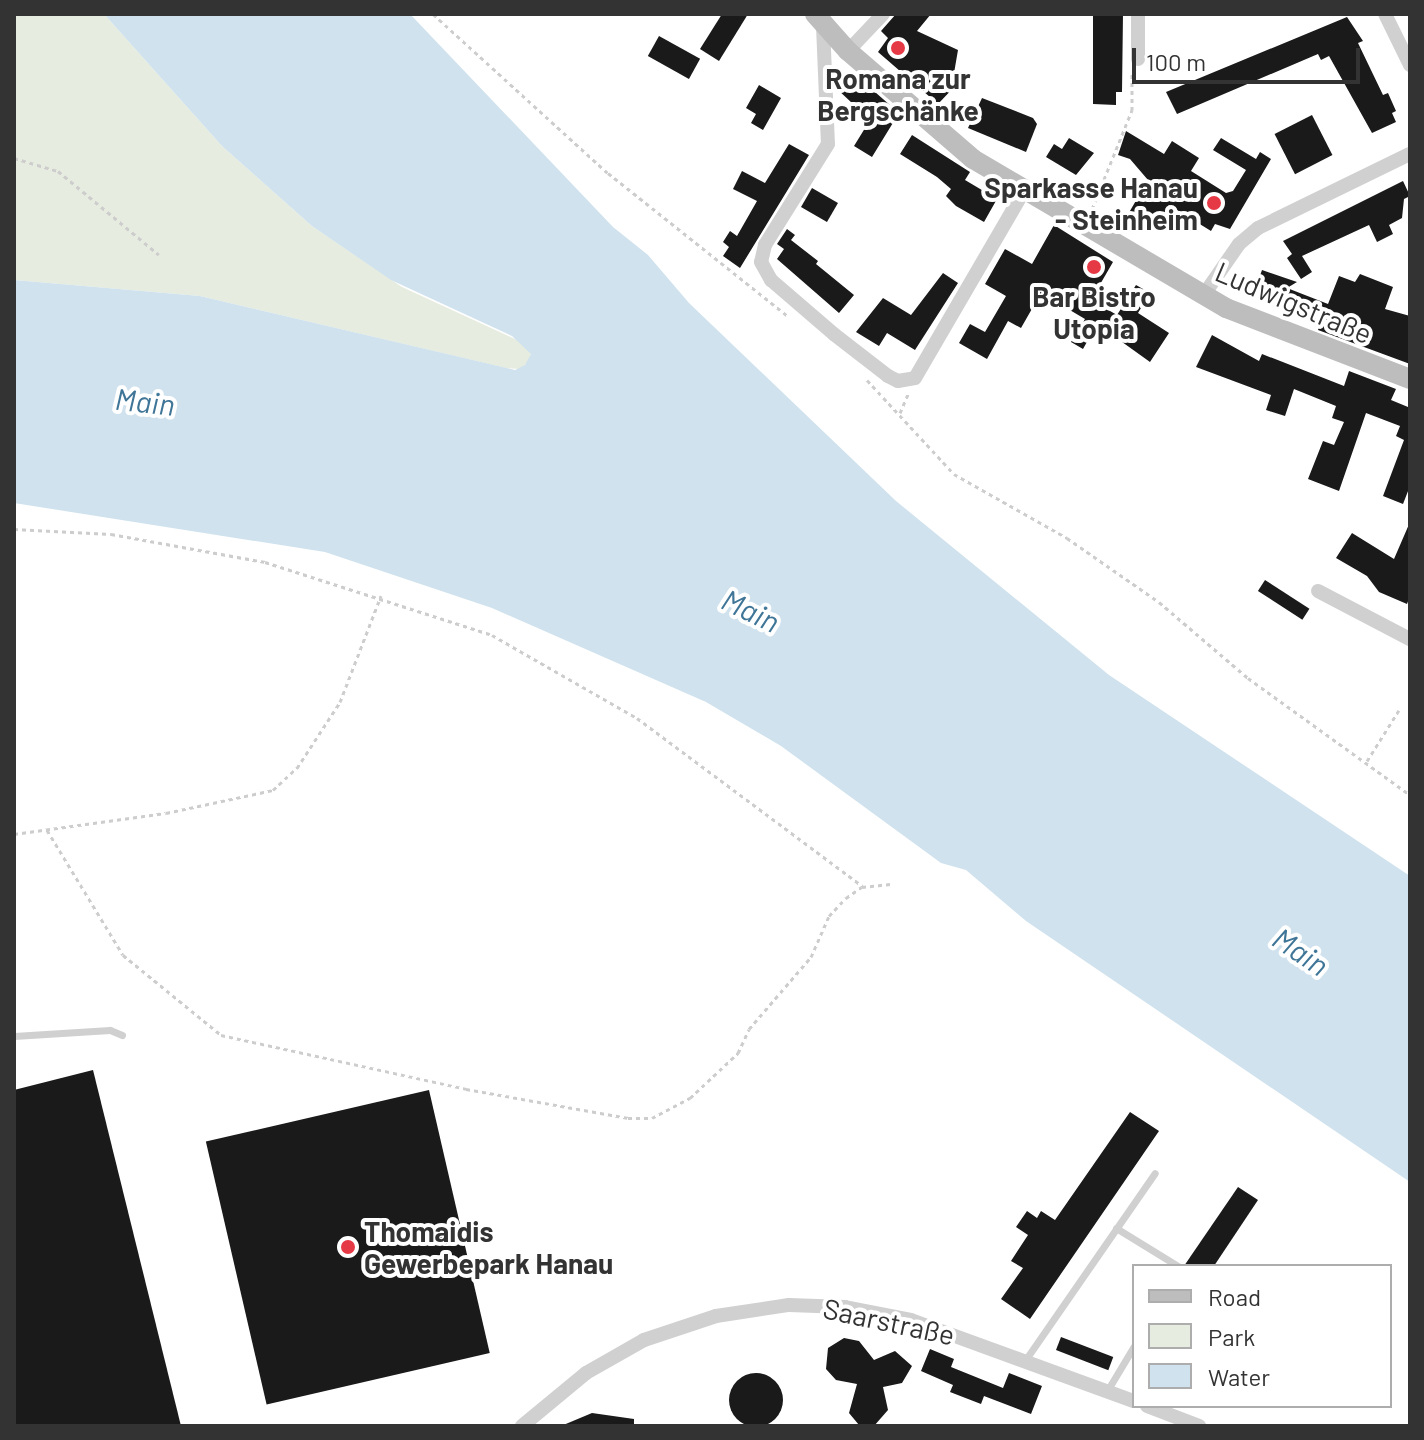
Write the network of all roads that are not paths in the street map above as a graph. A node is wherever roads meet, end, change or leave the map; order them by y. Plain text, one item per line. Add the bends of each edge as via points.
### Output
1 (883, 14) edge
2 (1138, 14) edge
3 (1385, 14) edge
4 (819, 20) edge
5 (848, 51) junction
6 (1138, 59) road end
7 (1410, 65) edge
8 (1410, 154) edge
9 (1024, 191) junction
10 (1203, 296) junction
11 (1410, 379) edge
12 (1318, 591) dead end
13 (1410, 639) edge
14 (122, 1035) dead end
15 (14, 1036) edge
16 (1155, 1173) dead end
17 (1116, 1228) junction
18 (1175, 1264) edge
19 (1132, 1349) edge
20 (1026, 1359) junction
21 (1107, 1391) junction
22 (1132, 1400) edge
23 (1152, 1408) edge
24 (522, 1426) edge
25 (1199, 1426) edge

1 - 5 street
2 - 6 street
3 - 7 street
4 - 5 main road, Ludwigstraße
4 - 9 street via 828,144 765,245 763,268 888,376 898,381 915,378
5 - 9 main road, Ludwigstraße via 961,150
8 - 10 street via 1258,228 1239,244
9 - 10 main road, Ludwigstraße
10 - 11 main road, Ludwigstraße via 1279,331
12 - 13 street
14 - 15 lane via 110,1030
16 - 17 lane
17 - 18 lane
17 - 20 lane
19 - 21 lane
20 - 21 street, Saarstraße
20 - 24 street, Saarstraße via 911,1320 845,1307 759,1308 689,1323 644,1340 586,1373
21 - 22 street, Saarstraße
23 - 25 street

